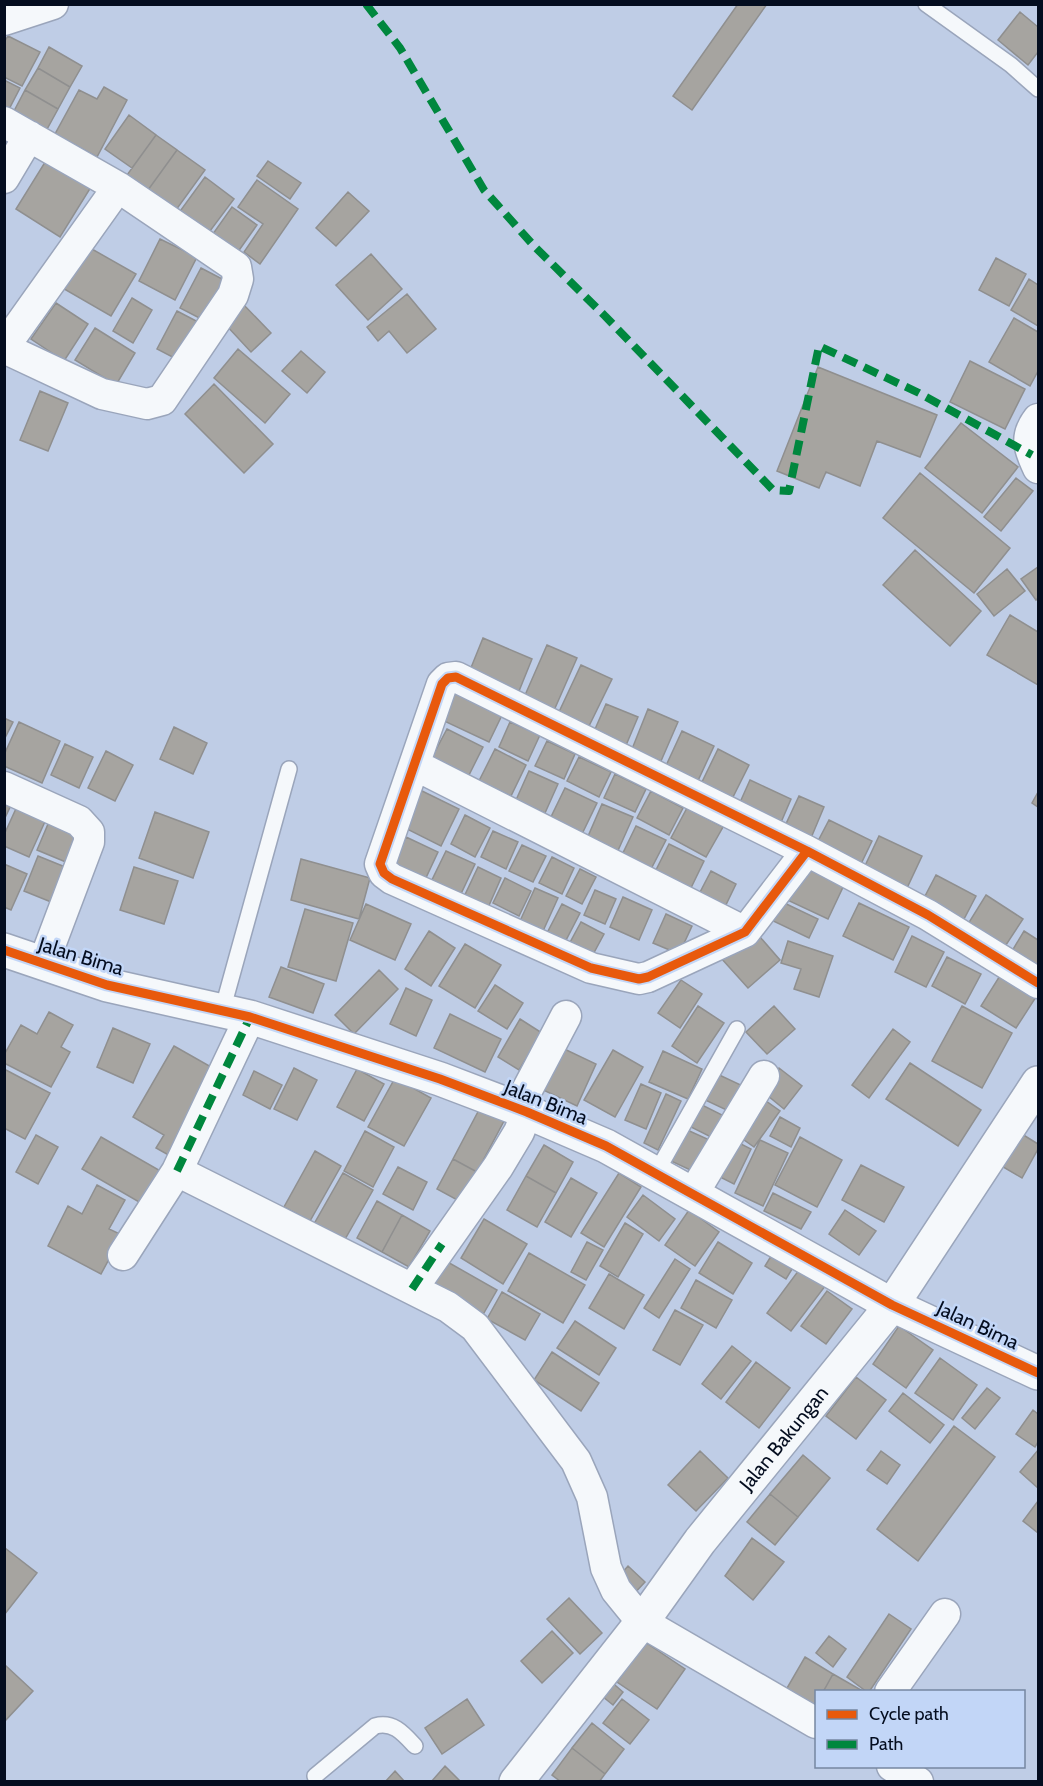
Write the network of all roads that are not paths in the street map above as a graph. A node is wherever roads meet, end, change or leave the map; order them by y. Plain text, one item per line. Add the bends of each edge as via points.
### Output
1 (53, 4) edge
2 (926, 4) edge
3 (4, 20) edge
4 (1038, 89) edge
5 (17, 129) edge
6 (4, 178) edge
7 (118, 187) junction
8 (4, 347) edge
9 (1038, 419) edge
10 (1038, 468) edge
11 (415, 765) junction
12 (289, 769) dead end
13 (4, 787) edge
14 (807, 851) junction
15 (745, 932) junction
16 (4, 950) edge
17 (43, 964) junction
18 (1038, 983) edge
19 (236, 1014) junction
20 (566, 1016) dead end
21 (737, 1029) dead end
22 (764, 1076) dead end
23 (1038, 1083) edge
24 (522, 1110) junction
25 (177, 1171) junction
26 (656, 1173) junction
27 (693, 1194) junction
28 (123, 1255) dead end
29 (412, 1289) junction
30 (892, 1305) junction
31 (1038, 1373) edge
32 (945, 1614) dead end
33 (642, 1622) junction
34 (891, 1690) edge
35 (815, 1722) edge
36 (415, 1746) dead end
37 (894, 1768) edge
38 (315, 1780) edge
39 (516, 1782) edge
40 (918, 1782) edge

1 - 3 street
2 - 4 lane
5 - 6 street
5 - 7 street
7 - 8 street
7 - 8 street via 236,267 238,279 233,295 162,400 147,404 102,394
9 - 10 street via 1029,443
11 - 14 street via 442,684 456,676
11 - 15 street
11 - 15 street via 382,854 384,873 392,879 591,968 639,979
12 - 19 lane
13 - 17 street via 79,821 88,832 89,842
14 - 15 street
14 - 18 street via 928,915
16 - 17 street, Jalan Bima
17 - 19 street, Jalan Bima via 107,985
19 - 24 street, Jalan Bima via 440,1079
19 - 25 street
20 - 24 street
21 - 26 lane
22 - 27 street
23 - 30 street, Jalan Bakungan
24 - 26 street, Jalan Bima via 606,1146
24 - 29 street via 519,1132 498,1167
25 - 28 street
25 - 29 street
26 - 27 street, Jalan Bima
27 - 30 street, Jalan Bima
29 - 33 street via 448,1307 475,1328 576,1461 592,1497 606,1568 616,1590
30 - 31 street, Jalan Bima
30 - 33 street, Jalan Bakungan via 700,1541
32 - 34 street
33 - 35 street
33 - 39 street, Jalan Bakungan
36 - 38 lane via 392,1725 375,1726
37 - 40 street

